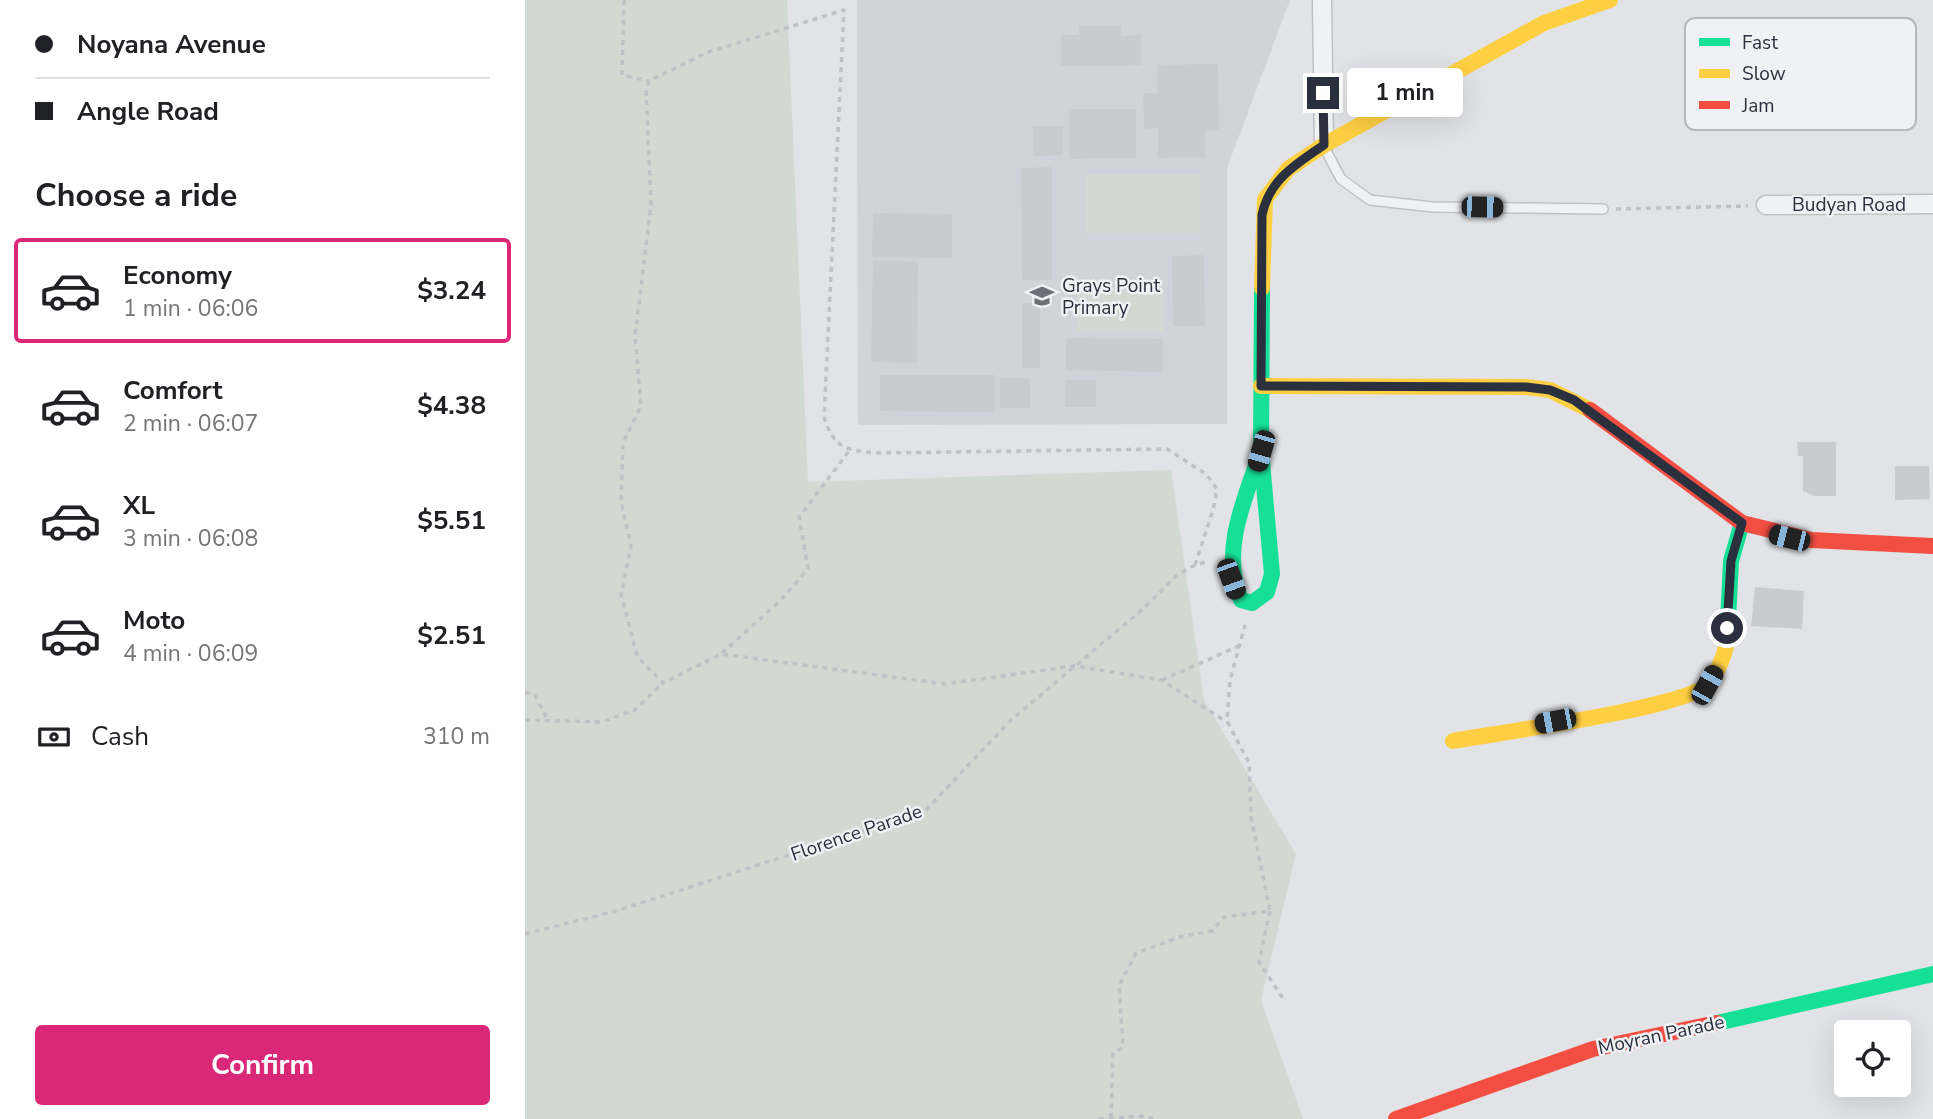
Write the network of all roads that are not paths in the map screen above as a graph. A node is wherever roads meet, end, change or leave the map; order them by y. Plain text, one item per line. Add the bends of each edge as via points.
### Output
1 (1322, 0) edge
2 (1611, 0) edge
3 (1324, 145) junction
4 (1933, 204) edge
5 (1766, 205) road end
6 (1603, 209) road end
7 (1261, 386) junction
8 (1261, 451) junction
9 (1742, 523) junction
10 (1933, 547) edge
11 (1453, 741) dead end
12 (1933, 974) edge
13 (1396, 1119) edge

1 - 3 street
2 - 3 street via 1545,23
3 - 6 lane via 1341,180 1370,200 1433,207
3 - 7 street via 1288,169 1265,199
4 - 5 street, Budyan Road
7 - 8 street
7 - 9 street via 1550,390 1593,412
8 - 8 street via 1272,586 1252,603 1236,593 1229,560
9 - 10 street via 1789,538
9 - 11 street via 1731,561 1726,650 1707,685 1672,702
12 - 13 street, Moyran Parade via 1594,1049

